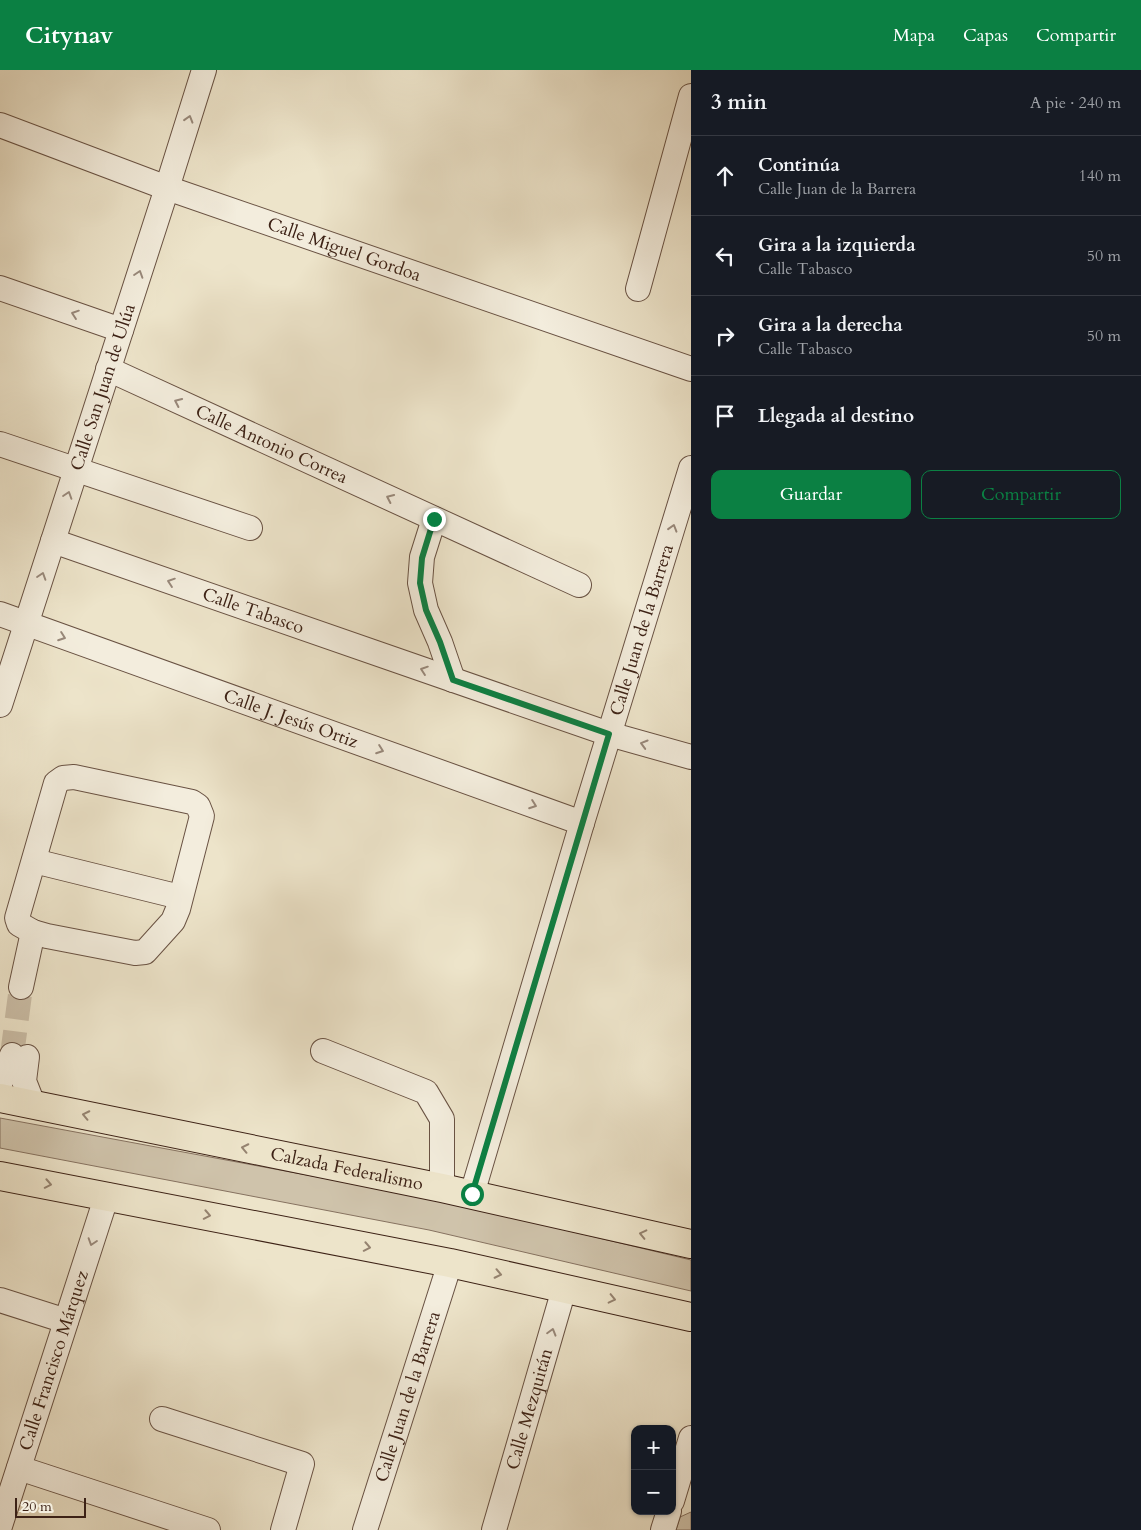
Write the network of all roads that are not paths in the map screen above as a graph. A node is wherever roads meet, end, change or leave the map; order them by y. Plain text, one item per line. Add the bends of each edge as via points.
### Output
1 (204, 70) edge
2 (691, 96) edge
3 (0, 125) edge
4 (167, 188) junction
5 (0, 288) edge
6 (638, 289) dead end
7 (121, 330) junction
8 (691, 368) edge
9 (108, 370) junction
10 (0, 444) edge
11 (691, 468) edge
12 (77, 470) junction
13 (434, 519) junction
14 (250, 528) dead end
15 (53, 542) junction
16 (579, 585) dead end
17 (0, 614) edge
18 (26, 624) junction
19 (453, 680) junction
20 (0, 706) edge
21 (609, 734) junction
22 (691, 757) edge
23 (582, 822) junction
24 (34, 861) junction
25 (180, 897) junction
26 (24, 930) edge
27 (28, 988) tunnel mouth
28 (323, 1051) dead end
29 (0, 1084) edge
30 (0, 1098) edge
31 (33, 1104) junction
32 (0, 1176) edge
33 (442, 1188) junction
34 (472, 1194) junction
35 (107, 1196) junction
36 (691, 1244) edge
37 (450, 1263) junction
38 (564, 1288) junction
39 (0, 1300) edge
40 (691, 1317) edge
41 (66, 1321) junction
42 (162, 1419) dead end
43 (691, 1438) edge
44 (18, 1468) junction
45 (686, 1477) edge
46 (676, 1494) edge
47 (668, 1515) edge
48 (0, 1526) edge
49 (208, 1530) edge
50 (283, 1530) edge
51 (365, 1530) edge
52 (494, 1530) edge
53 (663, 1530) edge

4 -> 1 street, Calle San Juan de Ulúa
2 - 6 street
3 - 4 street, Calle Miguel Gordoa
7 -> 4 street, Calle San Juan de Ulúa
4 - 8 street, Calle Miguel Gordoa
7 -> 5 street
7 - 9 street, Calle San Juan de Ulúa
9 - 12 street, Calle San Juan de Ulúa
13 -> 9 street, Calle Antonio Correa
10 - 12 street
21 -> 11 street, Calle Juan de la Barrera
12 - 14 street
15 -> 12 street, Calle San Juan de Ulúa
13 - 16 street, Calle Antonio Correa
13 - 19 street via 422,558 420,583 426,610
18 -> 15 street, Calle San Juan de Ulúa
19 -> 15 street, Calle Tabasco
17 - 18 street, Calle J. Jesús Ortiz
18 - 20 street, Calle San Juan de Ulúa
18 -> 23 street, Calle J. Jesús Ortiz
19 - 21 street, Calle Tabasco
22 -> 21 street, Calle Tabasco
21 - 23 street, Calle Juan de la Barrera
23 - 34 street, Calle Juan de la Barrera
24 - 25 street
24 - 25 street via 56,782 63,778 74,777 192,802 198,806 202,816
24 - 26 street via 17,918
25 - 26 street via 173,920 145,952 135,953
26 - 27 street
28 - 33 street via 426,1092 442,1119
29 - 31 street via 19,1056
30 - 31 main road, Calzada Federalismo
33 -> 31 main road, Calzada Federalismo
32 -> 35 main road
33 - 34 main road, Calzada Federalismo
36 -> 34 main road, Calzada Federalismo
35 -> 37 main road
35 -> 41 street, Calle Francisco Márquez
37 -> 38 main road
37 - 51 street, Calle Juan de la Barrera
38 -> 40 main road
52 -> 38 street, Calle Mezquitán
39 - 41 street
41 - 44 street, Calle Francisco Márquez
42 - 50 street via 302,1464
43 - 45 street
44 - 48 street, Calle Francisco Márquez
44 - 49 street
45 - 46 street
47 - 53 street

